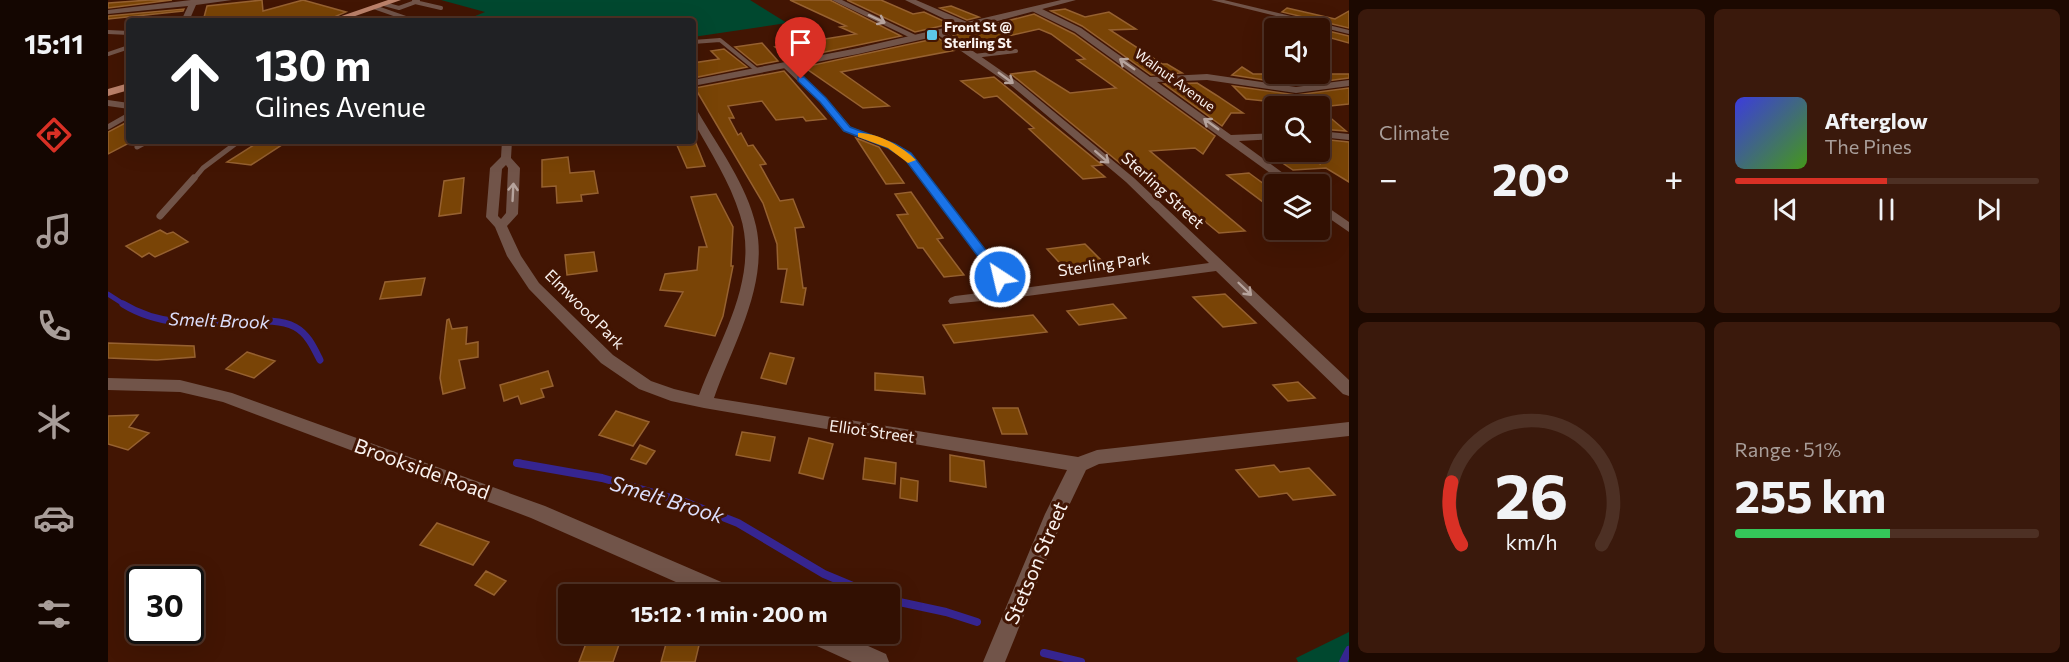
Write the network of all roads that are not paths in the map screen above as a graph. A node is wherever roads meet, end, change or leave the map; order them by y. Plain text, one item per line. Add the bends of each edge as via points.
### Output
1 (228, 0) edge
2 (397, 0) edge
3 (836, 0) edge
4 (909, 0) edge
5 (1022, 0) edge
6 (1072, 0) edge
7 (1215, 0) edge
8 (415, 1) edge
9 (194, 2) edge
10 (379, 6) junction
11 (441, 8) dead end
12 (1035, 9) junction
13 (108, 12) edge
14 (186, 18) edge
15 (341, 18) edge
16 (407, 18) edge
17 (968, 26) junction
18 (108, 32) edge
19 (1349, 32) edge
20 (126, 33) edge
21 (941, 33) junction
22 (918, 38) junction
23 (696, 42) edge
24 (126, 48) edge
25 (1016, 51) dead end
26 (108, 54) edge
27 (974, 56) junction
28 (787, 66) junction
29 (758, 71) junction
30 (1150, 80) junction
31 (696, 82) edge
32 (1349, 83) edge
33 (126, 87) edge
34 (108, 93) edge
35 (108, 103) edge
36 (126, 106) edge
37 (126, 117) edge
38 (696, 118) edge
39 (108, 127) edge
40 (1330, 135) edge
41 (1264, 136) edge
42 (1349, 137) edge
43 (1230, 138) junction
44 (142, 144) edge
45 (235, 144) edge
46 (507, 144) edge
47 (137, 147) dead end
48 (506, 158) junction
49 (1279, 174) edge
50 (1330, 214) edge
51 (160, 216) dead end
52 (501, 226) junction
53 (1349, 228) edge
54 (1221, 266) junction
55 (1013, 294) junction
56 (955, 301) dead end
57 (108, 384) edge
58 (1349, 390) edge
59 (704, 402) junction
60 (1349, 429) edge
61 (1079, 465) junction
62 (703, 584) edge
63 (838, 644) edge
64 (878, 662) edge
65 (994, 662) edge

1 - 9 street
2 - 10 main road
3 -> 22 street
4 - 17 street
5 - 12 street
6 - 12 street
7 - 19 street
8 - 10 lane via 399,8
8 - 11 lane
9 - 13 street
9 - 14 street
10 - 15 main road
10 - 16 lane
12 - 17 street
30 -> 12 street, Walnut Avenue via 1078,30
17 - 21 street
18 - 20 lane
21 - 22 street
21 - 27 street, Sterling Street
22 - 28 street
23 - 29 lane via 720,39
24 - 26 lane
25 - 27 lane
27 -> 54 street, Sterling Street via 1016,85 1115,168
28 - 29 street
28 - 55 street via 823,100 839,122 907,156
29 - 31 street
30 - 32 street via 1207,77 1296,90
43 -> 30 street, Walnut Avenue
33 - 34 main road
35 - 36 street
37 - 39 lane
38 - 59 street via 743,205 751,227 752,251 741,309
40 - 42 street
41 - 43 street
43 - 49 street, Walnut Avenue
44 - 47 lane
45 - 51 lane via 203,168
46 - 48 street, Elmwood Park
52 -> 48 street, Elmwood Park via 512,214 514,168
48 - 52 street, Elmwood Park via 496,168 492,217
50 - 53 street
52 - 59 street, Elmwood Park via 514,256 534,286 607,359 645,385
54 - 55 street, Sterling Park
54 -> 58 street, Sterling Street
55 - 56 street, Sterling Park
57 - 62 street, Brookside Road via 180,386 226,397 538,512
59 - 61 street, Elliot Street
60 - 61 street, Elliot Street via 1097,457
61 - 65 street, Stetson Street
63 - 64 street

